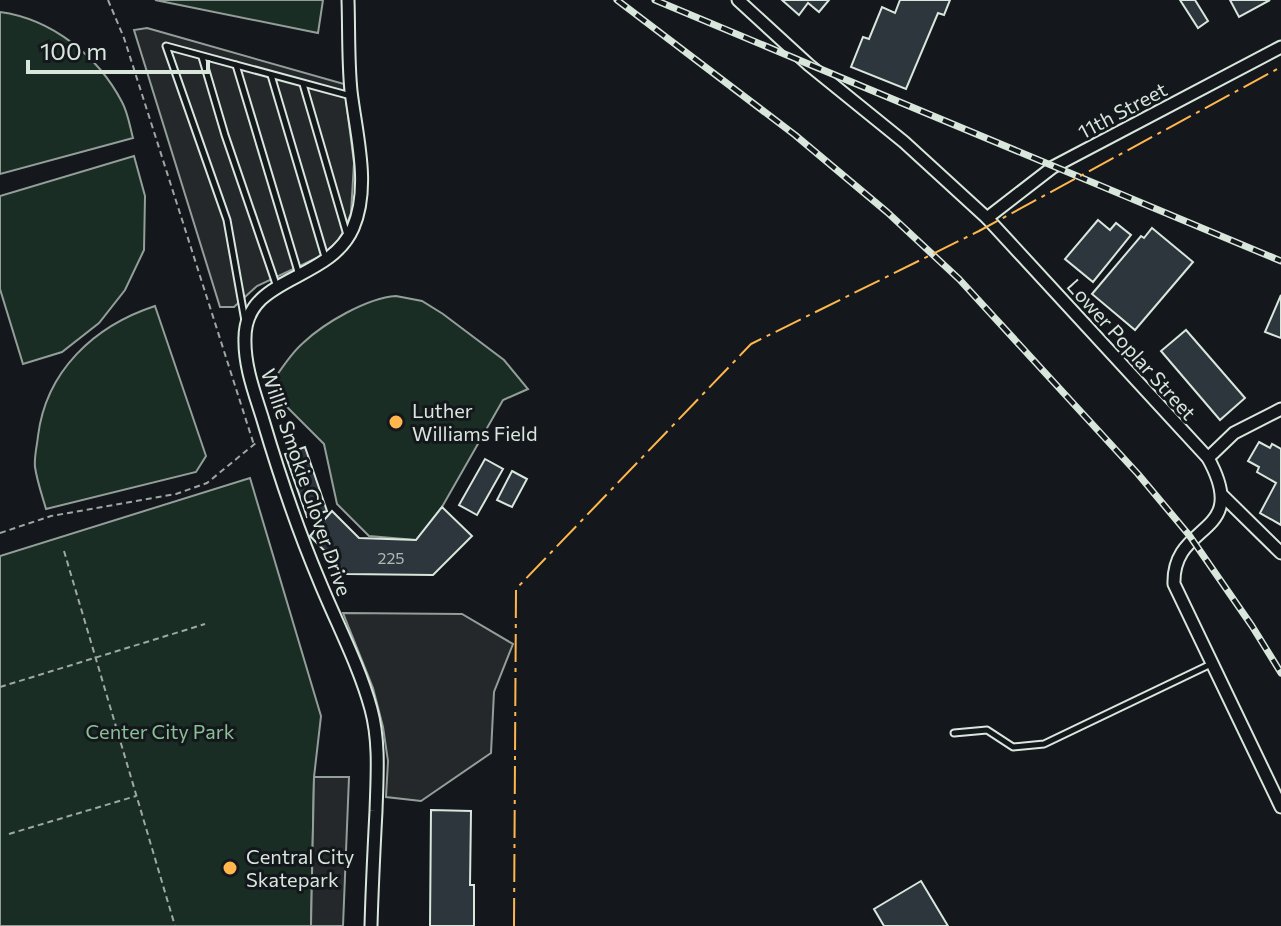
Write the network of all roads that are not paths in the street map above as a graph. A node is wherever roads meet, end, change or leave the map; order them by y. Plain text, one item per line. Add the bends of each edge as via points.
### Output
1 (348, 0) edge
2 (738, 0) edge
3 (1281, 47) edge
4 (202, 56) junction
5 (236, 65) junction
6 (271, 74) junction
7 (302, 83) junction
8 (352, 96) junction
9 (987, 218) junction
10 (348, 239) junction
11 (327, 261) junction
12 (300, 276) junction
13 (277, 287) junction
14 (245, 326) junction
15 (1281, 409) edge
16 (1208, 458) junction
17 (1222, 495) junction
18 (1281, 553) edge
19 (1212, 664) junction
20 (954, 733) dead end
21 (1281, 804) edge
22 (371, 926) edge

1 - 8 street
2 - 9 street, Lower Poplar Street
3 - 9 street, 11th Street via 1053,167
4 - 5 lane
4 - 13 lane
4 - 14 lane via 166,46 227,220
5 - 6 lane
5 - 12 lane
6 - 7 lane
6 - 11 lane
7 - 8 lane
7 - 10 lane
8 - 10 street via 361,188
9 - 16 street, Lower Poplar Street
10 - 11 street
11 - 12 street
12 - 13 street
13 - 14 street via 257,302
14 - 22 street, Willie Smokie Glover Drive via 248,366 267,432 309,557 371,709 377,757
15 - 16 street via 1234,433
16 - 17 street, Lower Poplar Street
17 - 18 street
17 - 19 street via 1215,517 1184,547 1173,570 1174,584
19 - 20 lane via 1044,744 1013,747 987,730
19 - 21 street

